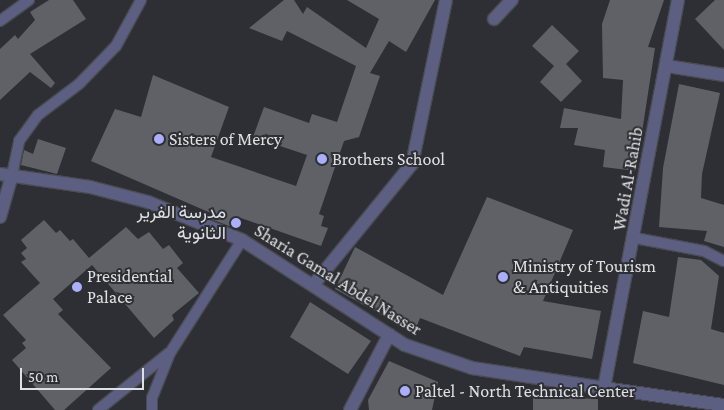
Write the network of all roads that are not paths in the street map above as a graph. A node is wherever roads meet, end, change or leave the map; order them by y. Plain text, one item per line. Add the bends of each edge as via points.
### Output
1 (29, 0) edge
2 (141, 0) edge
3 (446, 0) edge
4 (512, 0) edge
5 (678, 0) edge
6 (494, 19) dead end
7 (0, 20) edge
8 (666, 66) junction
9 (724, 75) edge
10 (6, 175) edge
11 (0, 217) edge
12 (635, 238) junction
13 (242, 240) junction
14 (724, 261) edge
15 (314, 284) junction
16 (389, 334) junction
17 (170, 353) junction
18 (604, 388) junction
19 (724, 405) edge
20 (98, 410) edge
21 (152, 410) edge
22 (350, 410) edge

1 - 7 lane
2 - 10 lane via 116,46 79,84 38,115 19,141
3 - 15 street via 412,164
4 - 6 street
5 - 8 street, Wadi Al-Rahib
8 - 9 street
8 - 12 street, Wadi Al-Rahib
10 - 11 street
10 - 13 street, Sharia Gamal Abdel Nasser via 90,187 148,202
12 - 14 lane via 704,251
12 - 18 street, Wadi Al-Rahib
13 - 15 street, Sharia Gamal Abdel Nasser
13 - 17 lane
15 - 16 street, Sharia Gamal Abdel Nasser
16 - 18 street, Sharia Gamal Abdel Nasser via 405,345 472,368
16 - 22 street
17 - 20 lane
17 - 21 lane via 152,398
18 - 19 street, Sharia Gamal Abdel Nasser

